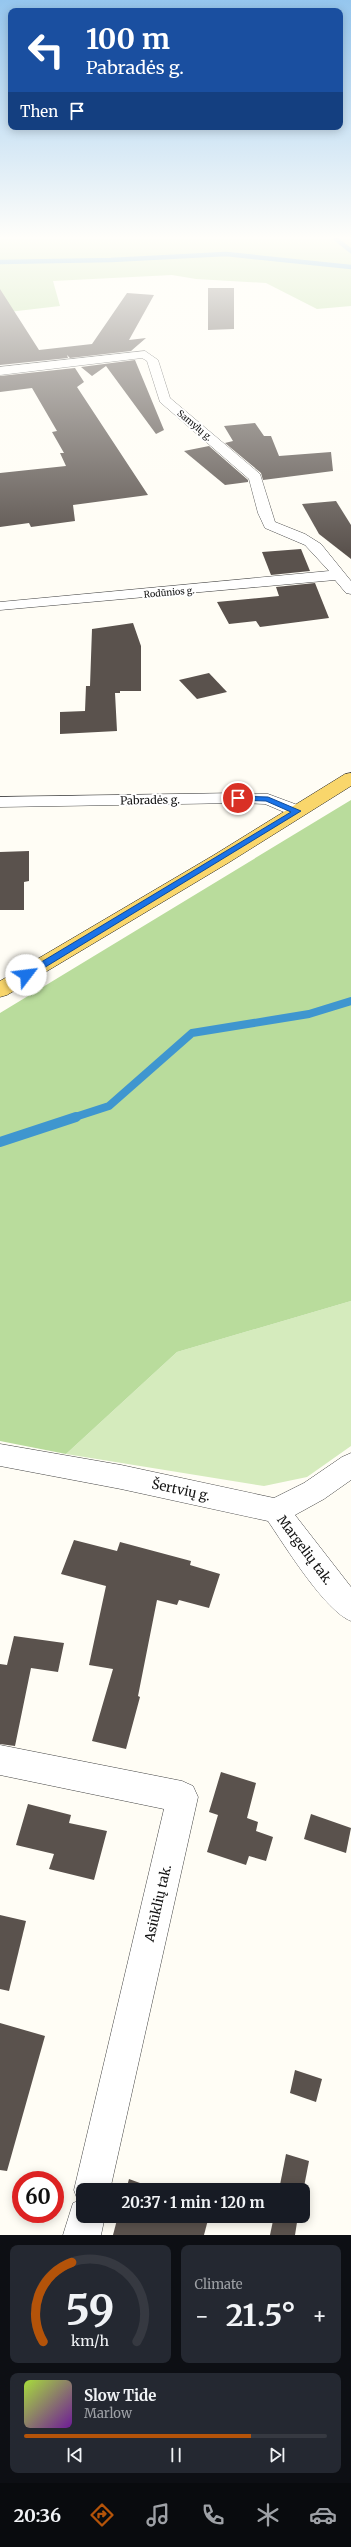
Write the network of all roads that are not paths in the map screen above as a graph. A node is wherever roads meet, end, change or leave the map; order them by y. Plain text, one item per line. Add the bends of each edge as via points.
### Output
1 (0, 371) edge
2 (337, 575) junction
3 (351, 590) edge
4 (0, 606) edge
5 (351, 778) edge
6 (0, 802) edge
7 (297, 811) junction
8 (0, 990) edge
9 (0, 1455) edge
10 (351, 1465) edge
11 (276, 1511) junction
12 (351, 1608) edge
13 (0, 1760) edge
14 (94, 2183) edge
15 (85, 2223) edge
16 (82, 2235) edge

1 - 2 street, Samylų g. via 145,354 152,360 164,399 255,477 260,488 261,506 270,525 319,549
2 - 3 street, Samylų g.
2 - 4 street, Rodūnios g.
5 - 7 main road
6 - 7 street, Pabradės g. via 238,798 268,799
7 - 8 main road
9 - 11 street, Šertvių g. via 121,1477
10 - 11 street via 314,1491
11 - 12 street, Margelių tak. via 326,1579
13 - 14 street, Asiūklių tak. via 182,1798
15 - 16 street

